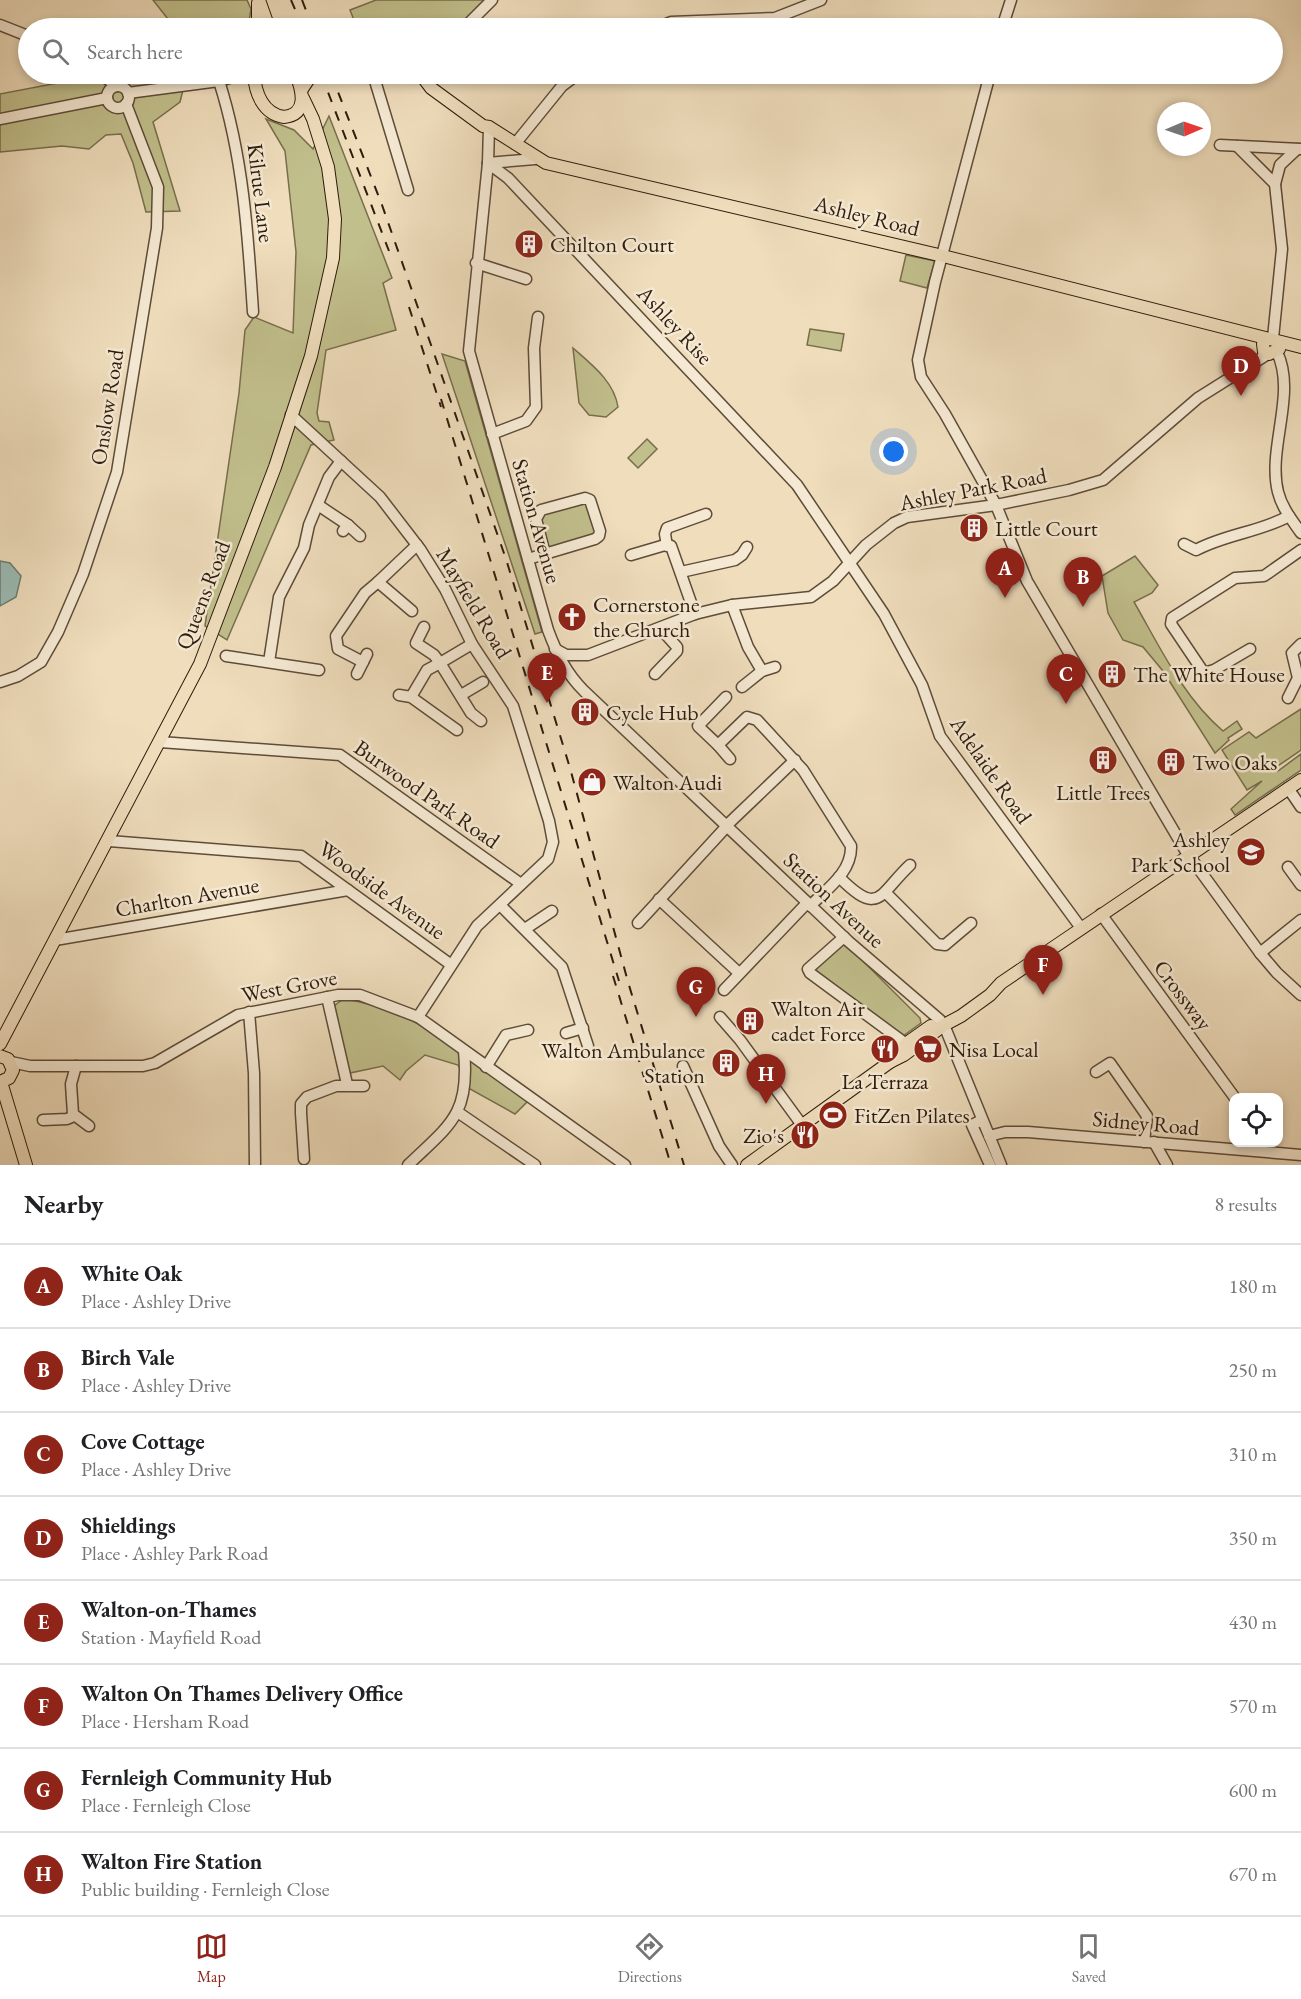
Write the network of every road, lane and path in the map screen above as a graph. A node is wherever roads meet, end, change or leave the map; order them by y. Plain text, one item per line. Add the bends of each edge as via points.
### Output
1 (259, 0) edge
2 (492, 0) edge
3 (821, 0) edge
4 (1011, 0) edge
5 (258, 18) edge
6 (265, 18) edge
7 (474, 18) edge
8 (775, 18) edge
9 (1005, 18) edge
10 (0, 25) edge
11 (18, 32) edge
12 (114, 84) edge
13 (204, 84) edge
14 (220, 84) edge
15 (250, 84) edge
16 (255, 84) edge
17 (299, 84) edge
18 (307, 84) edge
19 (376, 84) edge
20 (439, 84) edge
21 (565, 84) edge
22 (987, 84) edge
23 (117, 86) junction
24 (256, 92) junction
25 (302, 93) junction
26 (107, 98) junction
27 (127, 99) junction
28 (291, 116) junction
29 (0, 119) edge
30 (489, 127) junction
31 (319, 142) junction
32 (515, 144) junction
33 (1220, 145) dead end
34 (1237, 146) junction
35 (1299, 149) edge
36 (535, 159) junction
37 (488, 163) junction
38 (1275, 184) junction
39 (408, 190) dead end
40 (943, 256) junction
41 (476, 263) junction
42 (526, 279) dead end
43 (253, 312) dead end
44 (538, 317) dead end
45 (1271, 347) junction
46 (1301, 348) edge
47 (291, 416) junction
48 (492, 434) junction
49 (341, 461) junction
50 (318, 505) junction
51 (996, 505) junction
52 (706, 514) dead end
53 (1289, 516) junction
54 (1301, 533) edge
55 (360, 536) dead end
56 (1184, 544) dead end
57 (417, 545) junction
58 (667, 546) junction
59 (1301, 550) edge
60 (545, 554) junction
61 (631, 555) dead end
62 (746, 555) dead end
63 (528, 559) junction
64 (849, 563) junction
65 (681, 572) junction
66 (378, 582) junction
67 (356, 586) dead end
68 (366, 593) junction
69 (732, 605) junction
70 (413, 614) dead end
71 (695, 614) junction
72 (424, 627) dead end
73 (660, 628) junction
74 (472, 644) junction
75 (1301, 644) edge
76 (555, 649) junction
77 (1250, 649) dead end
78 (588, 655) junction
79 (226, 656) dead end
80 (270, 662) junction
81 (440, 663) junction
82 (775, 667) dead end
83 (319, 670) dead end
84 (762, 671) junction
85 (357, 674) dead end
86 (655, 674) dead end
87 (573, 679) junction
88 (0, 682) edge
89 (483, 682) dead end
90 (742, 687) dead end
91 (461, 695) junction
92 (726, 698) dead end
93 (1288, 698) dead end
94 (481, 721) dead end
95 (457, 730) dead end
96 (160, 742) junction
97 (718, 745) junction
98 (730, 759) dead end
99 (795, 760) junction
100 (1301, 780) edge
101 (1288, 789) junction
102 (1301, 807) edge
103 (726, 826) junction
104 (109, 841) junction
105 (1188, 855) junction
106 (910, 865) dead end
107 (1294, 868) edge
108 (840, 877) junction
109 (335, 881) junction
110 (521, 884) junction
111 (1301, 885) edge
112 (348, 890) junction
113 (326, 893) junction
114 (886, 893) junction
115 (659, 900) junction
116 (500, 904) junction
117 (809, 904) junction
118 (552, 911) dead end
119 (1101, 914) junction
120 (1301, 920) edge
121 (638, 923) dead end
122 (971, 923) dead end
123 (1081, 928) junction
124 (525, 929) junction
125 (844, 937) junction
126 (56, 940) junction
127 (1260, 953) junction
128 (450, 964) junction
129 (739, 973) junction
130 (724, 990) dead end
131 (1301, 995) edge
132 (327, 996) junction
133 (249, 1012) junction
134 (418, 1017) junction
135 (720, 1017) dead end
136 (939, 1024) junction
137 (583, 1028) junction
138 (528, 1030) dead end
139 (7, 1032) junction
140 (566, 1033) dead end
141 (0, 1044) edge
142 (588, 1046) dead end
143 (910, 1046) junction
144 (464, 1051) junction
145 (76, 1066) junction
146 (683, 1066) dead end
147 (486, 1067) junction
148 (6, 1070) edge
149 (1096, 1072) dead end
150 (347, 1084) junction
151 (364, 1086) dead end
152 (1231, 1093) edge
153 (4, 1100) edge
154 (459, 1113) junction
155 (74, 1116) junction
156 (43, 1120) dead end
157 (982, 1120) junction
158 (16, 1125) junction
159 (802, 1125) junction
160 (89, 1126) dead end
161 (989, 1136) junction
162 (1149, 1142) junction
163 (1271, 1147) edge
164 (1276, 1153) junction
165 (1301, 1155) edge
166 (304, 1159) dead end
167 (619, 1163) edge
168 (26, 1165) edge
169 (255, 1165) edge
170 (408, 1165) edge
171 (535, 1165) edge
172 (732, 1165) edge
173 (747, 1165) edge
174 (990, 1165) edge
175 (1001, 1165) edge
176 (1167, 1165) edge

1 - 5 main road
1 - 6 main road
2 - 7 street
3 - 8 street
4 - 9 street
10 - 11 street
12 - 23 street
13 - 27 street
14 - 43 street, Kilrue Lane via 231,120 246,213
15 - 24 street
16 - 24 main road
17 - 25 main road, Queens Road
18 - 25 main road
19 - 39 street
20 - 30 main road, Ashley Road via 488,120
21 - 32 street
22 - 40 street
23 - 26 street via 110,89
23 - 27 street
24 - 28 main road, Queens Road via 270,113
25 - 28 main road via 299,108
25 - 31 main road, Queens Road
26 - 27 street via 115,107
26 - 29 street
27 - 88 street, Onslow Road via 158,187 157,228 117,472 83,574 58,632 41,662
28 - 31 main road, Queens Road via 305,123
30 - 32 main road, Ashley Road
30 - 37 street, Station Avenue
31 - 47 main road, Queens Road via 332,181 334,249 316,339
32 - 36 main road, Ashley Road
33 - 34 street
34 - 35 street
34 - 38 street
35 - 38 street via 1280,165
36 - 37 street
36 - 40 main road, Ashley Road
37 - 41 street, Station Avenue
37 - 64 street, Ashley Rise via 508,178 797,485
38 - 45 street via 1282,249
40 - 45 main road, Ashley Road via 1243,332
40 - 51 street via 918,360 921,377
41 - 42 street
41 - 48 street, Station Avenue via 469,351
44 - 48 street via 534,348 536,407 526,421
45 - 46 main road
45 - 51 street, Ashley Park Road via 1253,364 1198,398 1103,480
45 - 53 street via 1283,378 1277,478
47 - 49 street, Mayfield Road
47 - 96 main road, Queens Road via 213,633
48 - 63 street, Station Avenue
49 - 50 street via 329,477
49 - 57 street, Mayfield Road via 380,497
50 - 55 street
50 - 80 street via 304,548 279,597
51 - 64 street, Ashley Park Road via 907,517 866,545
51 - 105 street via 1027,581
52 - 58 street via 667,528
53 - 54 street
53 - 56 street via 1196,550
57 - 66 street
57 - 74 street, Mayfield Road via 445,589
58 - 61 street
58 - 65 street via 674,552
59 - 77 street via 1264,576 1235,578 1172,618 1171,624 1204,673
60 - 60 street via 537,513 585,498 590,500 599,536
60 - 63 street
62 - 65 street
63 - 76 street, Station Avenue
64 - 69 street, Ashley Park Road via 811,597
64 - 123 street, Adelaide Road via 912,664 940,736
65 - 71 street
66 - 68 street
66 - 70 street
67 - 68 street
68 - 85 street via 335,643 338,649 365,658
69 - 71 street, Ashley Park Road
69 - 84 street
71 - 73 street, Ashley Park Road
72 - 81 street via 416,643
73 - 78 street, Ashley Park Road
73 - 86 street via 677,651
74 - 81 street
74 - 110 street, Mayfield Road via 517,715 549,821 551,854
75 - 93 street via 1292,653 1298,678
76 - 78 street, Ashley Park Road via 566,655
76 - 87 street, Station Avenue
78 - 87 street
79 - 80 street
80 - 83 street
81 - 91 street
81 - 95 street via 427,670 405,696
82 - 84 street
84 - 90 street
87 - 103 street, Station Avenue
89 - 91 street
91 - 94 street via 471,713
92 - 97 street via 698,726
96 - 104 main road, Queens Road
96 - 110 street, Burwood Park Road via 340,756
97 - 98 street
97 - 99 street via 747,717 757,720
99 - 103 street
99 - 108 street via 851,846
100 - 101 main road
101 - 102 street
101 - 105 main road
103 - 115 street
103 - 117 street, Station Avenue
104 - 109 street, Woodside Avenue via 293,853
104 - 126 main road, Queens Road
105 - 119 main road
105 - 127 street
106 - 114 street
107 - 111 street
108 - 114 street via 864,899
108 - 117 street
109 - 112 street, Woodside Avenue
109 - 113 street
110 - 116 street, Mayfield Road
112 - 113 street, Charlton Avenue
112 - 128 street, Woodside Avenue
113 - 126 street, Charlton Avenue
114 - 122 street via 937,944 945,945
115 - 121 street
115 - 129 street
116 - 124 street
116 - 128 street, Mayfield Road via 477,926
117 - 125 street, Station Avenue
117 - 129 street
118 - 124 street
119 - 123 main road
119 - 152 street, Crossway
120 - 127 street
123 - 136 main road
124 - 137 street via 566,974
125 - 136 street, Station Avenue
125 - 143 street via 808,969
126 - 139 main road, Queens Road
127 - 131 street
128 - 134 street, Mayfield Road
129 - 130 street
132 - 133 street, West Grove
132 - 134 street, West Grove via 360,995
132 - 150 street
133 - 145 street, West Grove via 228,1019 149,1065
133 - 169 street
134 - 144 street, West Grove
135 - 159 street
136 - 143 main road
136 - 157 street, Station Avenue
137 - 140 street
137 - 142 street
138 - 147 street via 506,1035
139 - 141 main road, Queens Road
139 - 148 main road, Queens Road
143 - 159 main road
144 - 147 street, West Grove
144 - 154 street via 466,1077
145 - 148 street, West Grove
145 - 155 street via 71,1084
146 - 172 street via 719,1146
147 - 167 street, West Grove
148 - 153 main road
148 - 158 main road
149 - 162 street via 1110,1063 1148,1116
150 - 151 street
150 - 166 street via 314,1093 302,1104
153 - 158 main road
154 - 170 street
154 - 171 street
155 - 156 street
155 - 160 street
157 - 161 street, Station Avenue
157 - 174 street via 972,1125
158 - 168 main road
159 - 173 main road
161 - 162 street, Sidney Road via 1028,1132
161 - 175 street, Station Avenue
162 - 164 street, Sidney Road
162 - 176 street
163 - 164 street
164 - 165 street, Sidney Road

